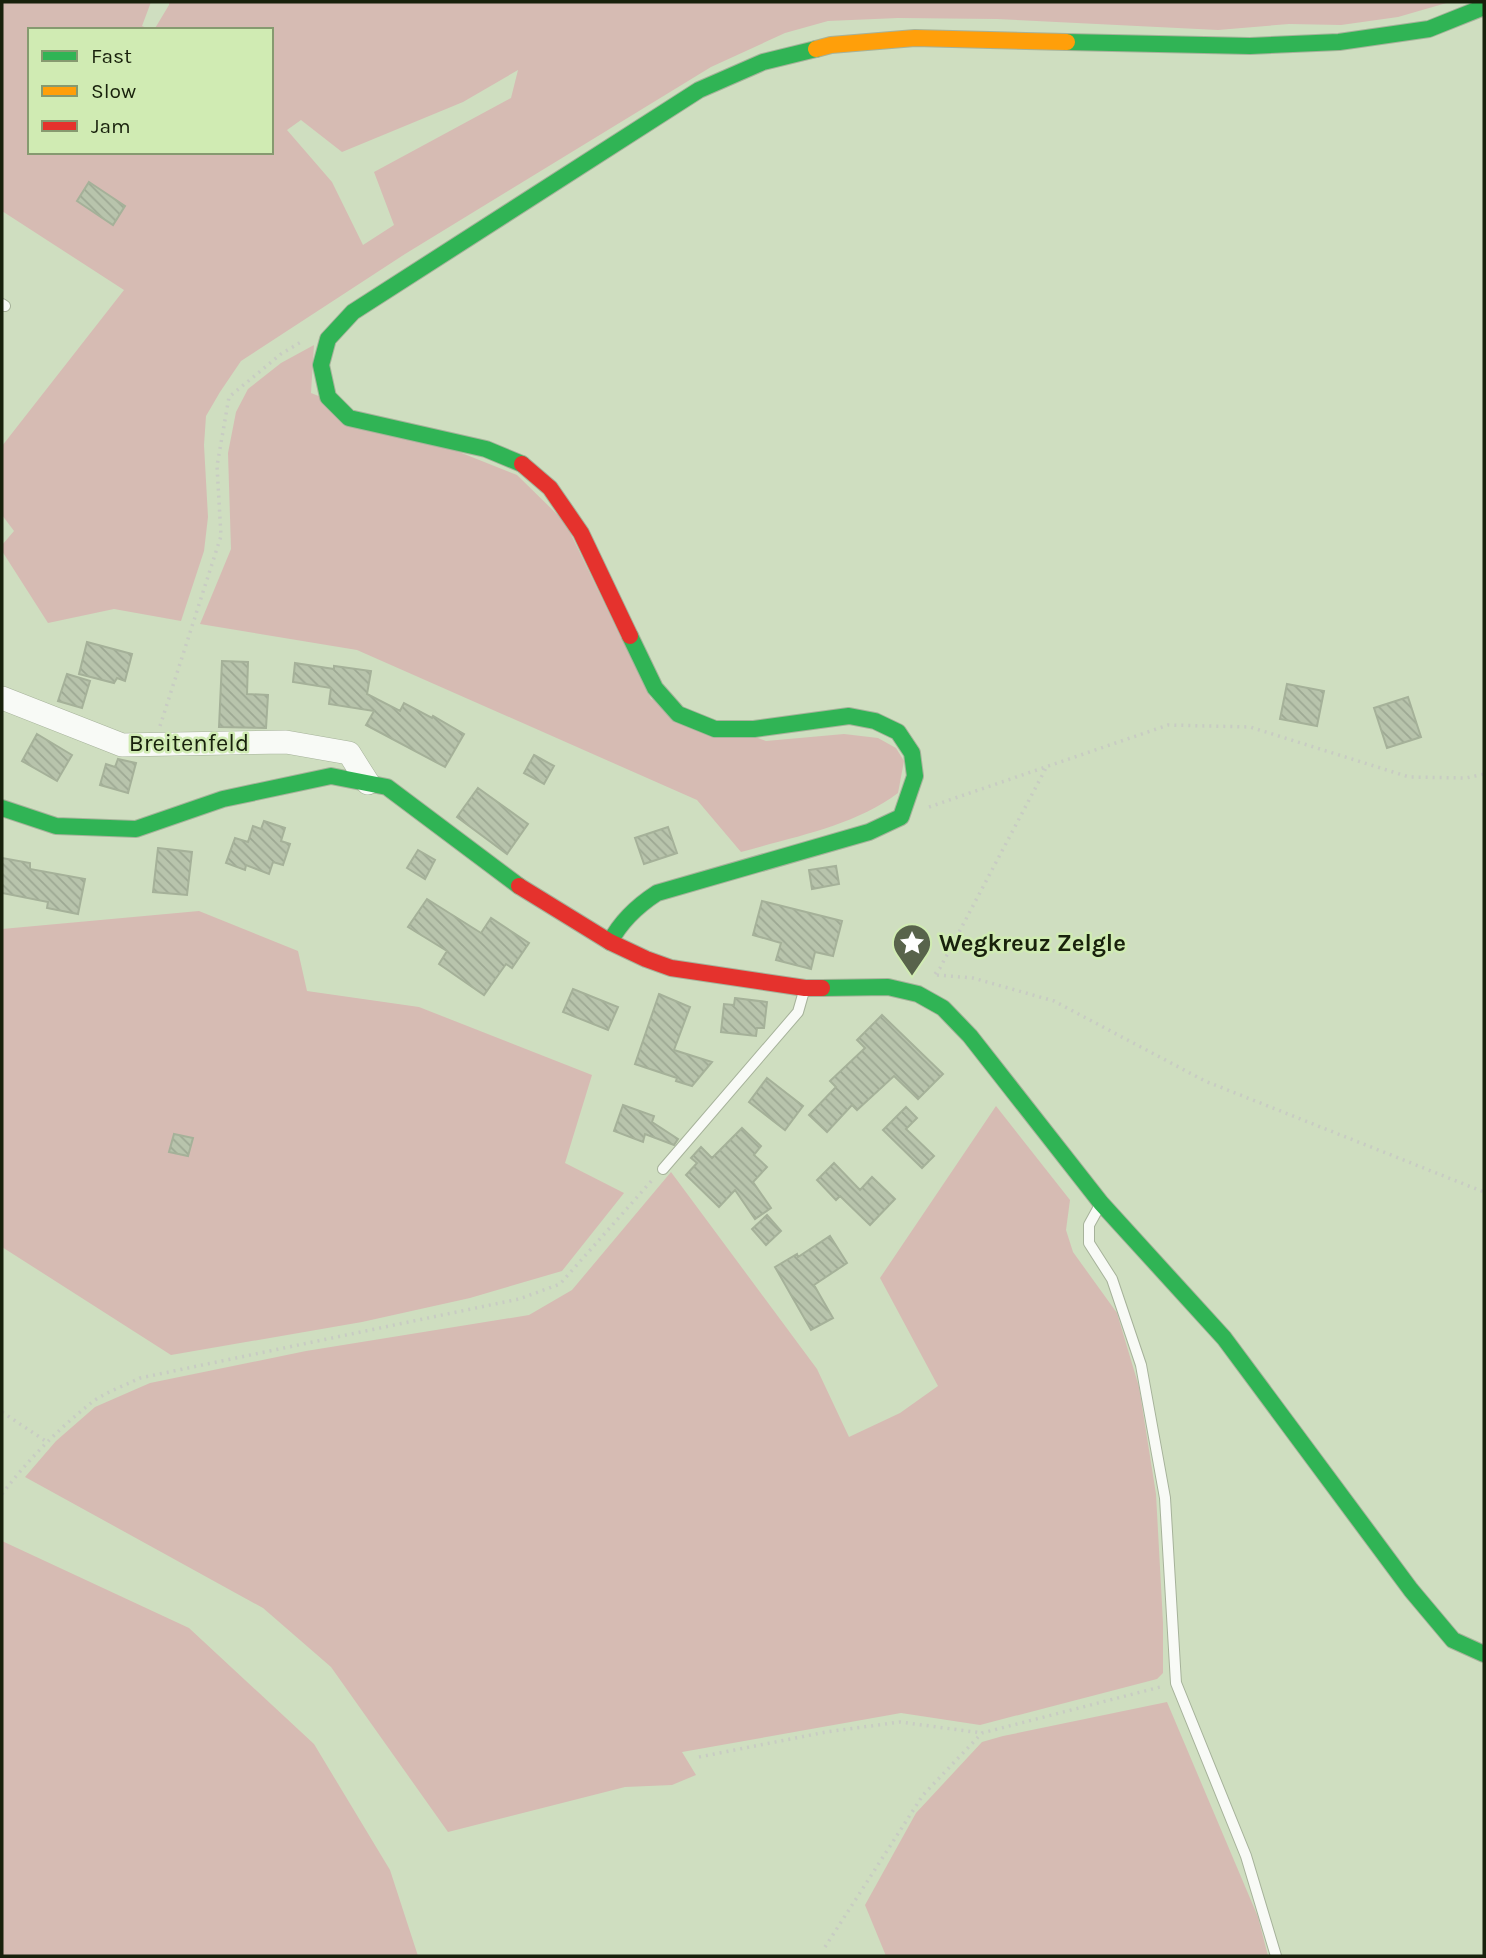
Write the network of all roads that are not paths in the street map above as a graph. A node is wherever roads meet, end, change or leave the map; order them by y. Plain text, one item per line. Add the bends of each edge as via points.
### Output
1 (1484, 7) edge
2 (2, 698) edge
3 (368, 783) junction
4 (2, 808) edge
5 (610, 942) junction
6 (805, 988) junction
7 (663, 1169) road end
8 (1101, 1203) junction
9 (1484, 1654) edge
10 (1276, 1956) edge

1 - 5 street via 1429,29 1339,42 1250,46 915,38 831,45 763,62 699,90 353,313 328,339 321,365 328,397 349,418 486,449 520,462 550,488 581,533 655,688 678,714 715,729 754,729 849,716 898,732 912,753 915,776 901,817 869,832 657,893 635,907
2 - 3 street, Breitenfeld via 122,745 286,742 349,753
3 - 4 street via 331,776 223,799 136,829 56,825
3 - 5 street via 387,787 512,881
5 - 6 street via 671,968
6 - 7 lane via 798,1012
6 - 8 street via 888,986 918,994 943,1008
8 - 9 street via 1224,1338 1410,1590 1453,1640
8 - 10 lane via 1089,1225 1089,1243 1112,1279 1141,1365 1165,1498 1176,1683 1246,1856

